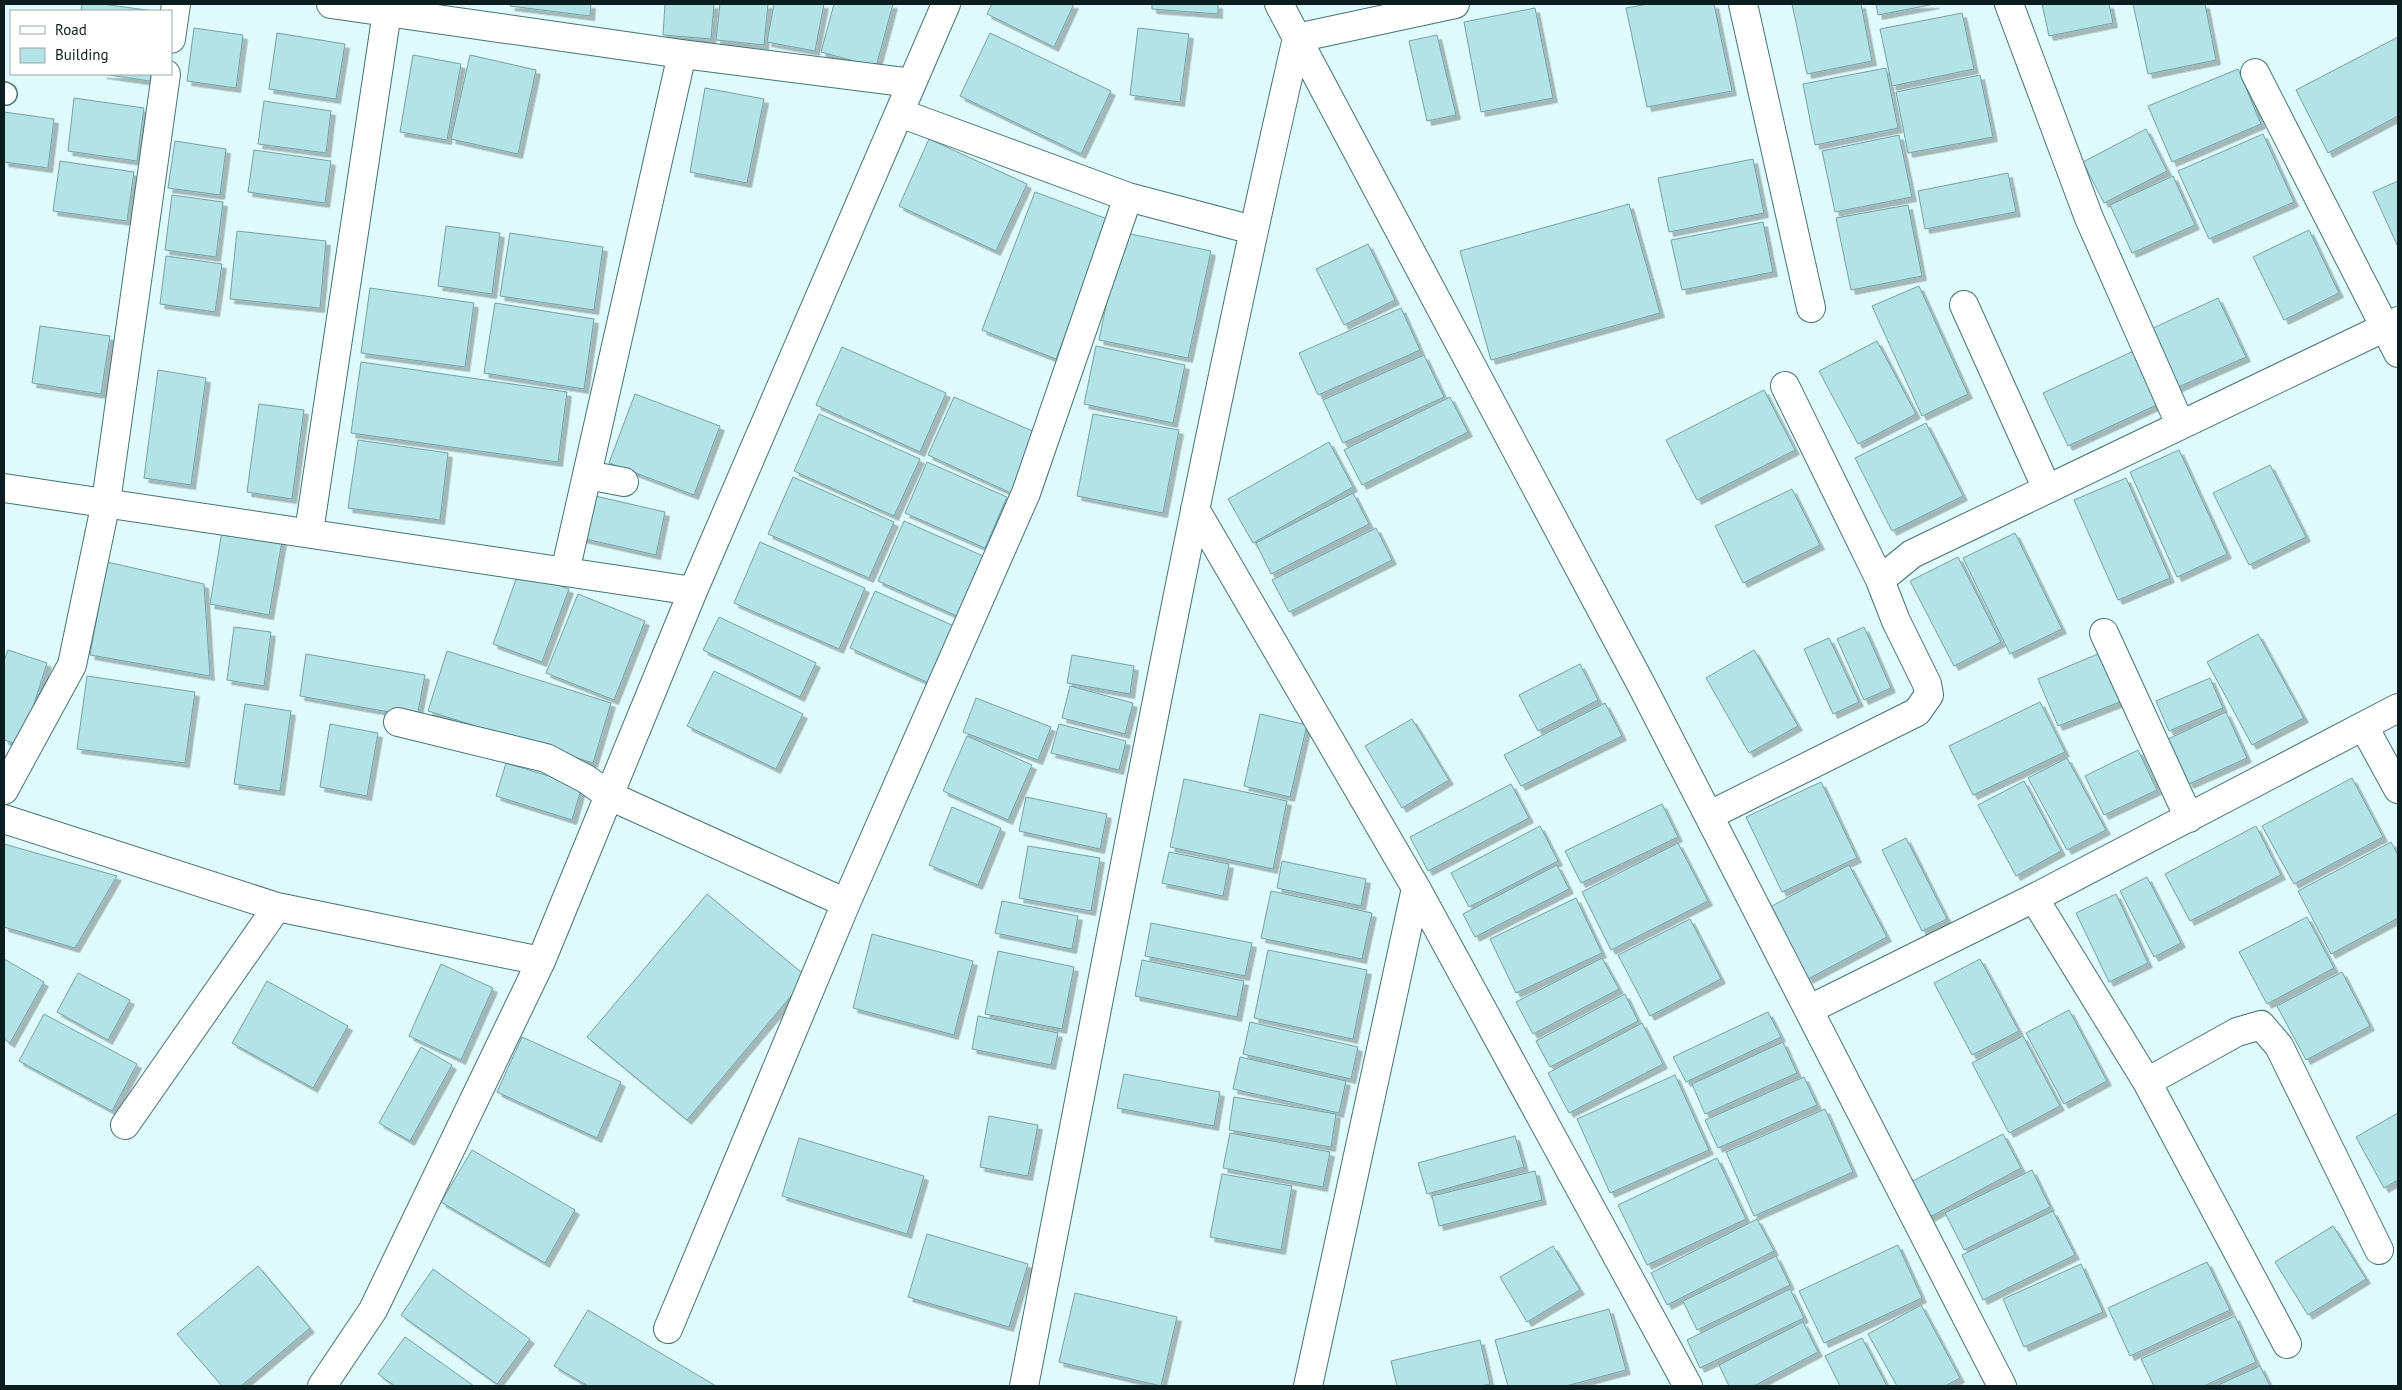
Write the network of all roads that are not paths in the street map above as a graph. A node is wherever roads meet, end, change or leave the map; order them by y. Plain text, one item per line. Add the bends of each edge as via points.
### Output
1 (176, 4) edge
2 (331, 4) edge
3 (946, 4) edge
4 (1279, 4) edge
5 (1455, 4) edge
6 (1743, 4) edge
7 (2009, 4) edge
8 (387, 12) junction
9 (172, 32) edge
10 (1297, 38) junction
11 (682, 54) junction
12 (2255, 73) dead end
13 (166, 75) edge
14 (912, 83) junction
15 (900, 113) junction
16 (1128, 197) junction
17 (1252, 230) junction
18 (1964, 305) dead end
19 (1811, 308) dead end
20 (2392, 324) edge
21 (2398, 353) edge
22 (1785, 386) dead end
23 (2180, 424) junction
24 (587, 475) junction
25 (624, 482) dead end
26 (4, 488) edge
27 (2047, 489) junction
28 (106, 502) junction
29 (1195, 509) junction
30 (309, 532) junction
31 (565, 572) junction
32 (1880, 580) junction
33 (693, 591) junction
34 (2104, 633) dead end
35 (2398, 708) edge
36 (398, 722) dead end
37 (2364, 727) junction
38 (2398, 789) edge
39 (4, 790) edge
40 (610, 796) junction
41 (1710, 815) junction
42 (2189, 818) junction
43 (4, 819) edge
44 (1416, 888) junction
45 (2034, 898) junction
46 (846, 903) junction
47 (277, 907) junction
48 (541, 962) junction
49 (1810, 1009) junction
50 (2147, 1082) junction
51 (125, 1125) dead end
52 (2379, 1250) dead end
53 (668, 1329) dead end
54 (2287, 1344) dead end
55 (322, 1386) edge
56 (1024, 1386) edge
57 (1308, 1386) edge
58 (1688, 1386) edge
59 (2002, 1386) edge

1 - 9 street
2 - 8 street
3 - 14 street
4 - 10 street
5 - 10 street
6 - 19 street
7 - 23 street via 2089,218
8 - 11 street
8 - 30 street
10 - 17 street
10 - 41 street
11 - 14 street
11 - 24 street
12 - 20 street
13 - 28 street
14 - 15 street
15 - 16 street
15 - 33 street
16 - 17 street
16 - 46 street via 1026,493
17 - 29 street
18 - 27 street
20 - 21 street
20 - 23 street
22 - 32 street
23 - 27 street
24 - 25 street
24 - 31 street
26 - 28 street
27 - 32 street via 1912,554
28 - 30 street
28 - 39 street via 72,665
29 - 44 street
29 - 56 street
30 - 31 street
31 - 33 street
32 - 41 street via 1926,684 1929,695 1917,712
33 - 40 street
34 - 42 street
35 - 37 street
36 - 40 street via 546,758
37 - 38 street
37 - 42 street
40 - 46 street
40 - 48 street
41 - 49 street
42 - 45 street
43 - 47 street
44 - 57 street
44 - 58 street
45 - 49 street
45 - 50 street
46 - 53 street
47 - 48 street
47 - 51 street
48 - 55 street via 373,1310
49 - 59 street
50 - 52 street via 2237,1032 2261,1025 2279,1046
50 - 54 street

